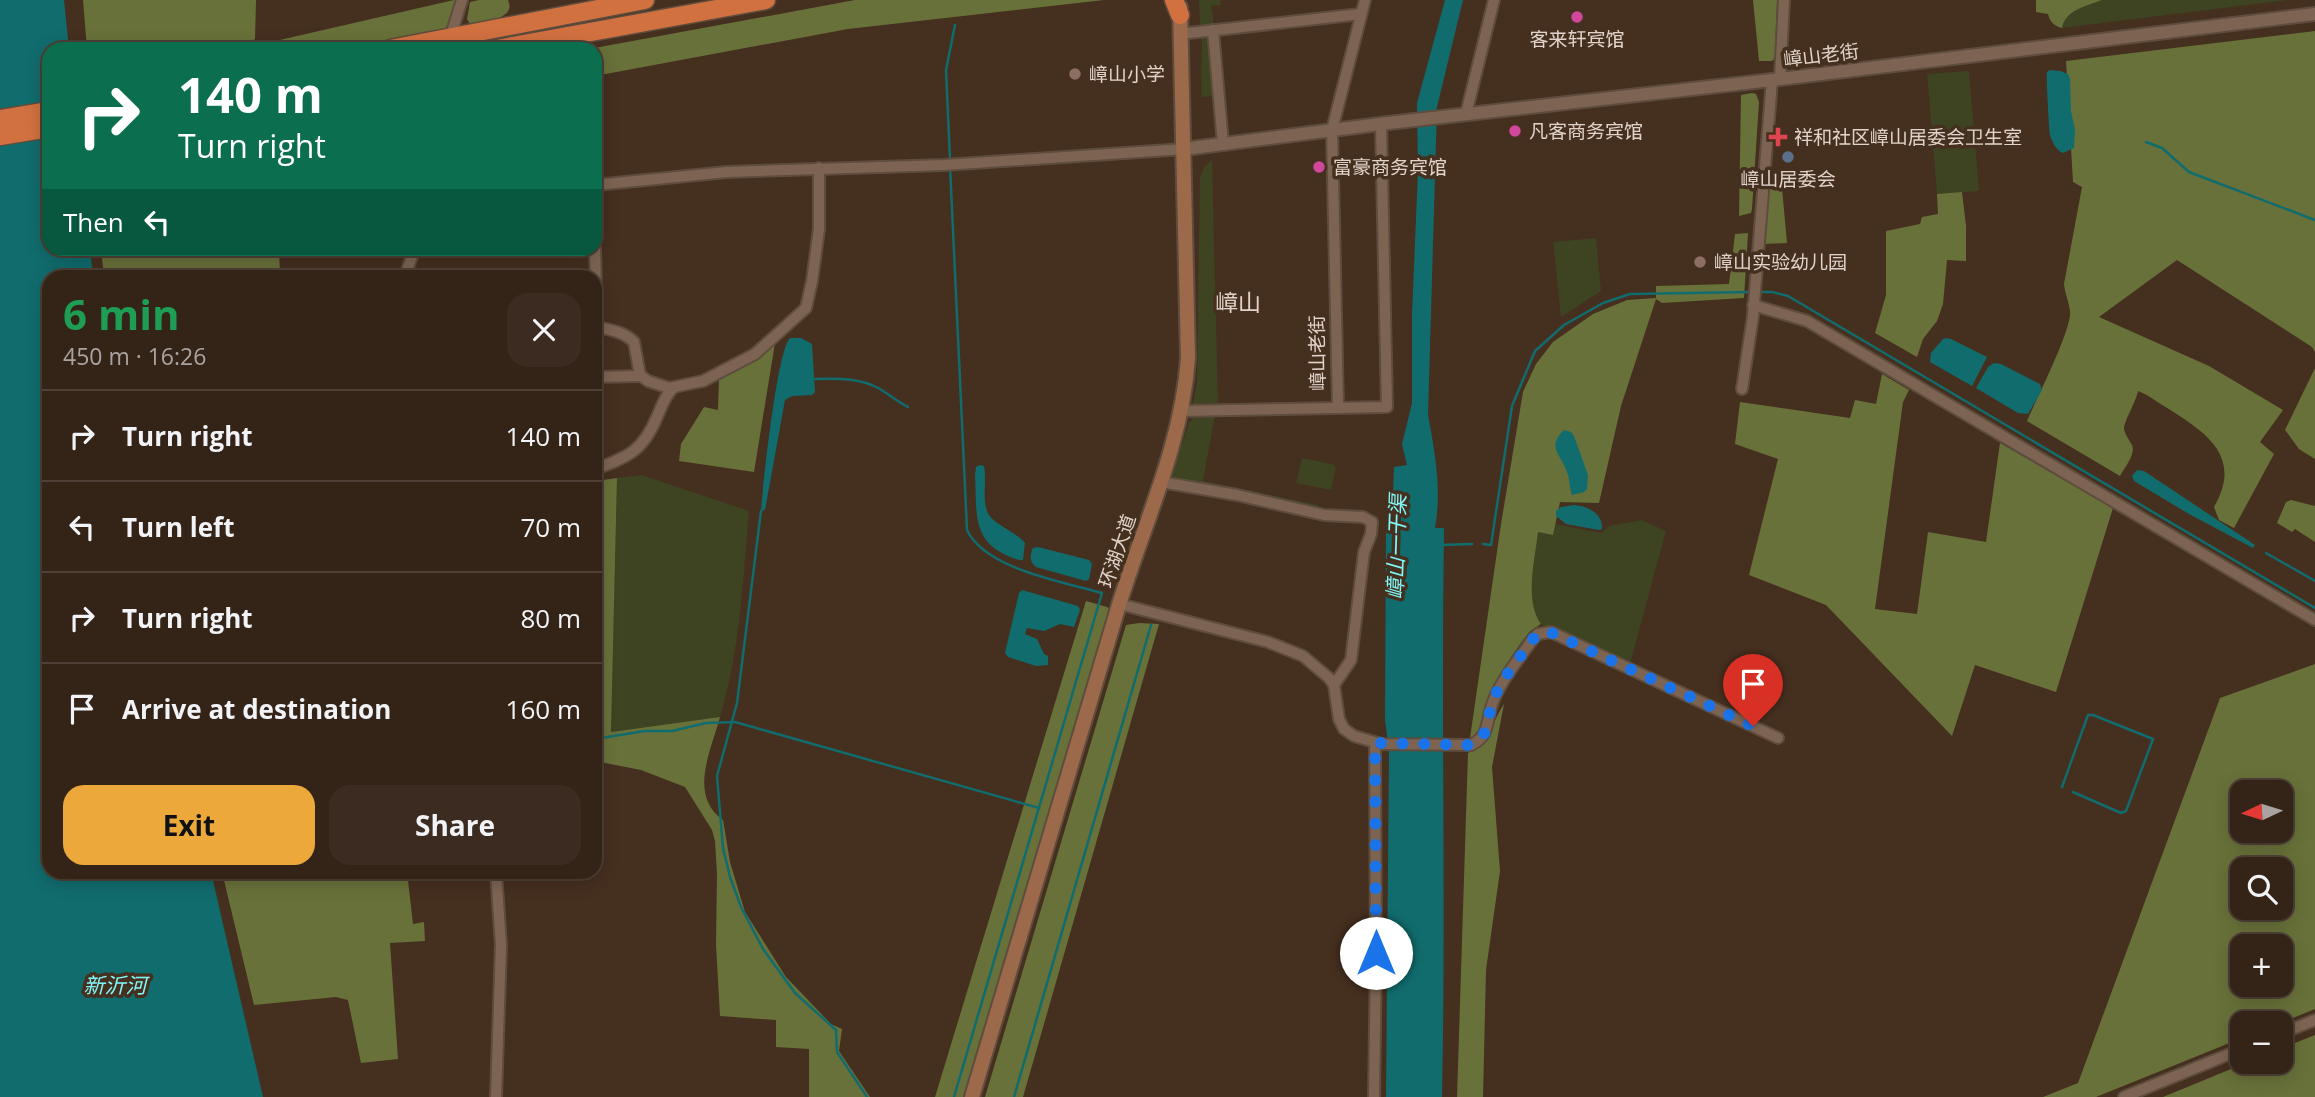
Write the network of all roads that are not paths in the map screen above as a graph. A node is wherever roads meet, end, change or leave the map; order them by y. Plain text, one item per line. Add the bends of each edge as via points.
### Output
1 (462, 0) edge
2 (645, 0) edge
3 (766, 0) edge
4 (1366, 0) edge
5 (1494, 0) edge
6 (1784, 0) edge
7 (723, 4) edge
8 (1179, 4) edge
9 (1361, 14) junction
10 (2315, 14) edge
11 (1213, 30) junction
12 (1180, 34) junction
13 (450, 37) junction
14 (425, 42) edge
15 (532, 42) edge
16 (1776, 80) junction
17 (42, 112) edge
18 (1461, 115) junction
19 (0, 119) edge
20 (1384, 123) junction
21 (42, 129) edge
22 (1332, 130) junction
23 (0, 136) edge
24 (1223, 144) junction
25 (1184, 149) junction
26 (819, 168) junction
27 (602, 184) edge
28 (1754, 296) junction
29 (602, 328) edge
30 (641, 376) junction
31 (602, 377) edge
32 (674, 387) junction
33 (1742, 389) dead end
34 (1338, 407) junction
35 (1180, 411) junction
36 (602, 466) edge
37 (1160, 482) junction
38 (1119, 604) junction
39 (2315, 620) edge
40 (1334, 685) junction
41 (1778, 738) dead end
42 (1378, 744) junction
43 (497, 879) edge
44 (2315, 1020) edge
45 (2293, 1029) edge
46 (2230, 1054) edge
47 (496, 1097) edge
48 (972, 1097) edge
49 (1374, 1097) edge
50 (2124, 1097) edge

1 - 13 street
2 - 13 highway
3 - 7 highway
4 - 9 street, 嶂山老街
5 - 18 street
6 - 16 street
7 - 15 highway
8 - 12 main road, 环湖大道
9 - 11 street
9 - 22 street, 嶂山老街
10 - 16 street, 嶂山老街
11 - 12 street
11 - 24 street
12 - 25 main road, 环湖大道
13 - 14 highway
16 - 18 street, 嶂山老街
16 - 28 street
17 - 19 highway
18 - 20 street, 嶂山老街
20 - 22 street, 嶂山老街
20 - 34 street via 1387,407
21 - 23 highway
22 - 24 street, 嶂山老街
22 - 34 street, 嶂山老街
24 - 25 street, 嶂山老街
25 - 26 street via 944,165
25 - 35 main road, 环湖大道 via 1188,358
26 - 27 street
26 - 32 street via 819,229 806,307 755,354 703,381
28 - 33 street
28 - 39 street via 1807,321
29 - 30 street via 635,342
30 - 31 street
30 - 32 street
32 - 36 street via 667,392 653,428 638,449
34 - 35 street
35 - 37 main road, 环湖大道
37 - 38 main road, 环湖大道
37 - 40 street via 1372,522 1351,660
38 - 40 street via 1286,648 1320,669
38 - 48 main road, 环湖大道
40 - 42 street via 1344,729
41 - 42 street via 1550,632 1532,640 1497,692 1481,740 1471,745
42 - 49 street
43 - 47 street via 502,945
44 - 45 street
46 - 50 street

